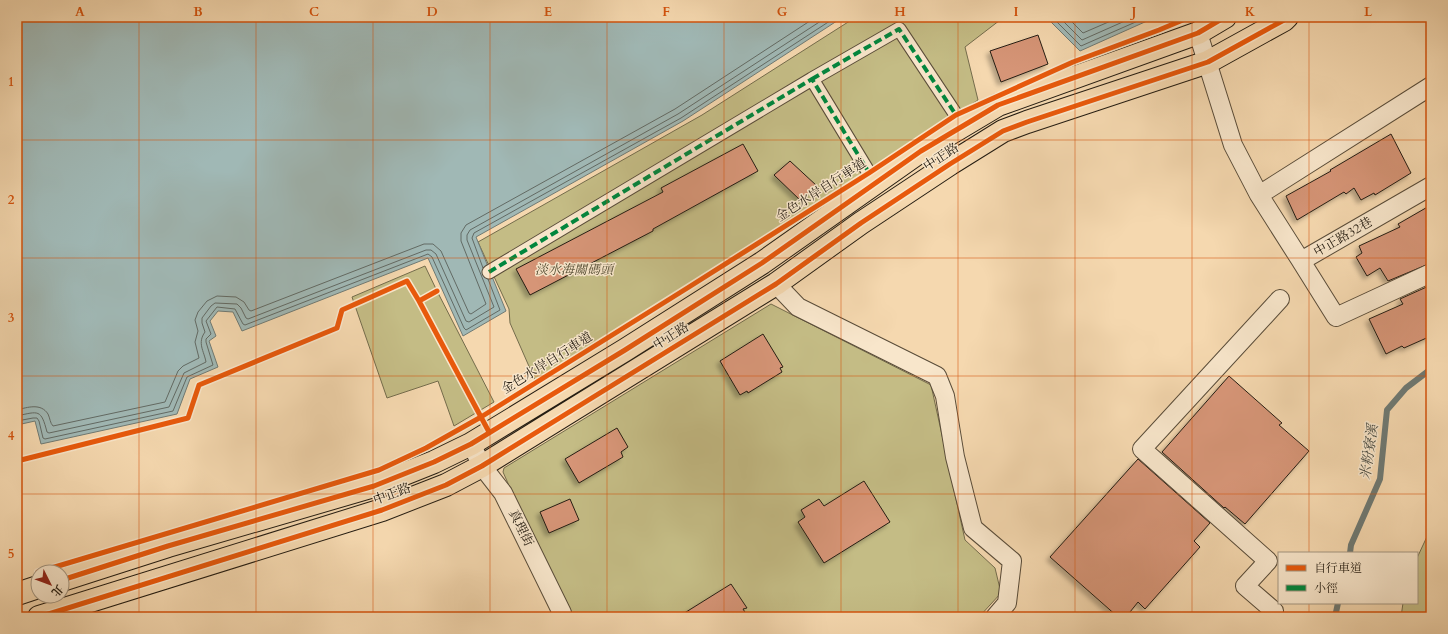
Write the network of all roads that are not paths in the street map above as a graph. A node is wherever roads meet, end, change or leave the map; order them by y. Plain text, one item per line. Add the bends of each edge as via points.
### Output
1 (1225, 17) edge
2 (1288, 18) edge
3 (1198, 33) junction
4 (1208, 62) junction
5 (812, 79) junction
6 (1431, 86) edge
7 (956, 115) dead end
8 (875, 183) junction
9 (1431, 186) edge
10 (1259, 195) junction
11 (1301, 261) junction
12 (489, 272) dead end
13 (1431, 273) edge
14 (776, 284) junction
15 (1280, 298) dead end
16 (471, 444) junction
17 (482, 466) junction
18 (70, 577) edge
19 (30, 590) edge
20 (17, 594) edge
21 (39, 617) edge
22 (562, 617) edge
23 (995, 617) edge
24 (1269, 617) edge

1 - 3 main road, 中正路
2 - 4 main road, 中正路
3 - 4 street, 中正路32巷
3 - 8 main road, 中正路 via 998,105 920,151
4 - 10 street, 中正路32巷 via 1233,145
4 - 14 main road, 中正路 via 1003,132 861,223
5 - 7 street via 899,29
5 - 8 street
5 - 12 street
6 - 10 street
8 - 16 main road, 中正路 via 762,263
9 - 11 street, 中正路32巷
10 - 11 street, 中正路32巷
11 - 13 street via 1336,317
14 - 17 main road, 中正路
14 - 23 street via 798,307 937,376 945,396 955,457 973,528 1012,561 1007,603
15 - 24 street via 1142,449 1268,561 1246,586 1274,611
16 - 17 street, 真理街
16 - 18 main road, 中正路 via 374,486
17 - 21 main road, 中正路 via 446,485 382,510
17 - 22 street, 真理街 via 504,493
19 - 20 main road

